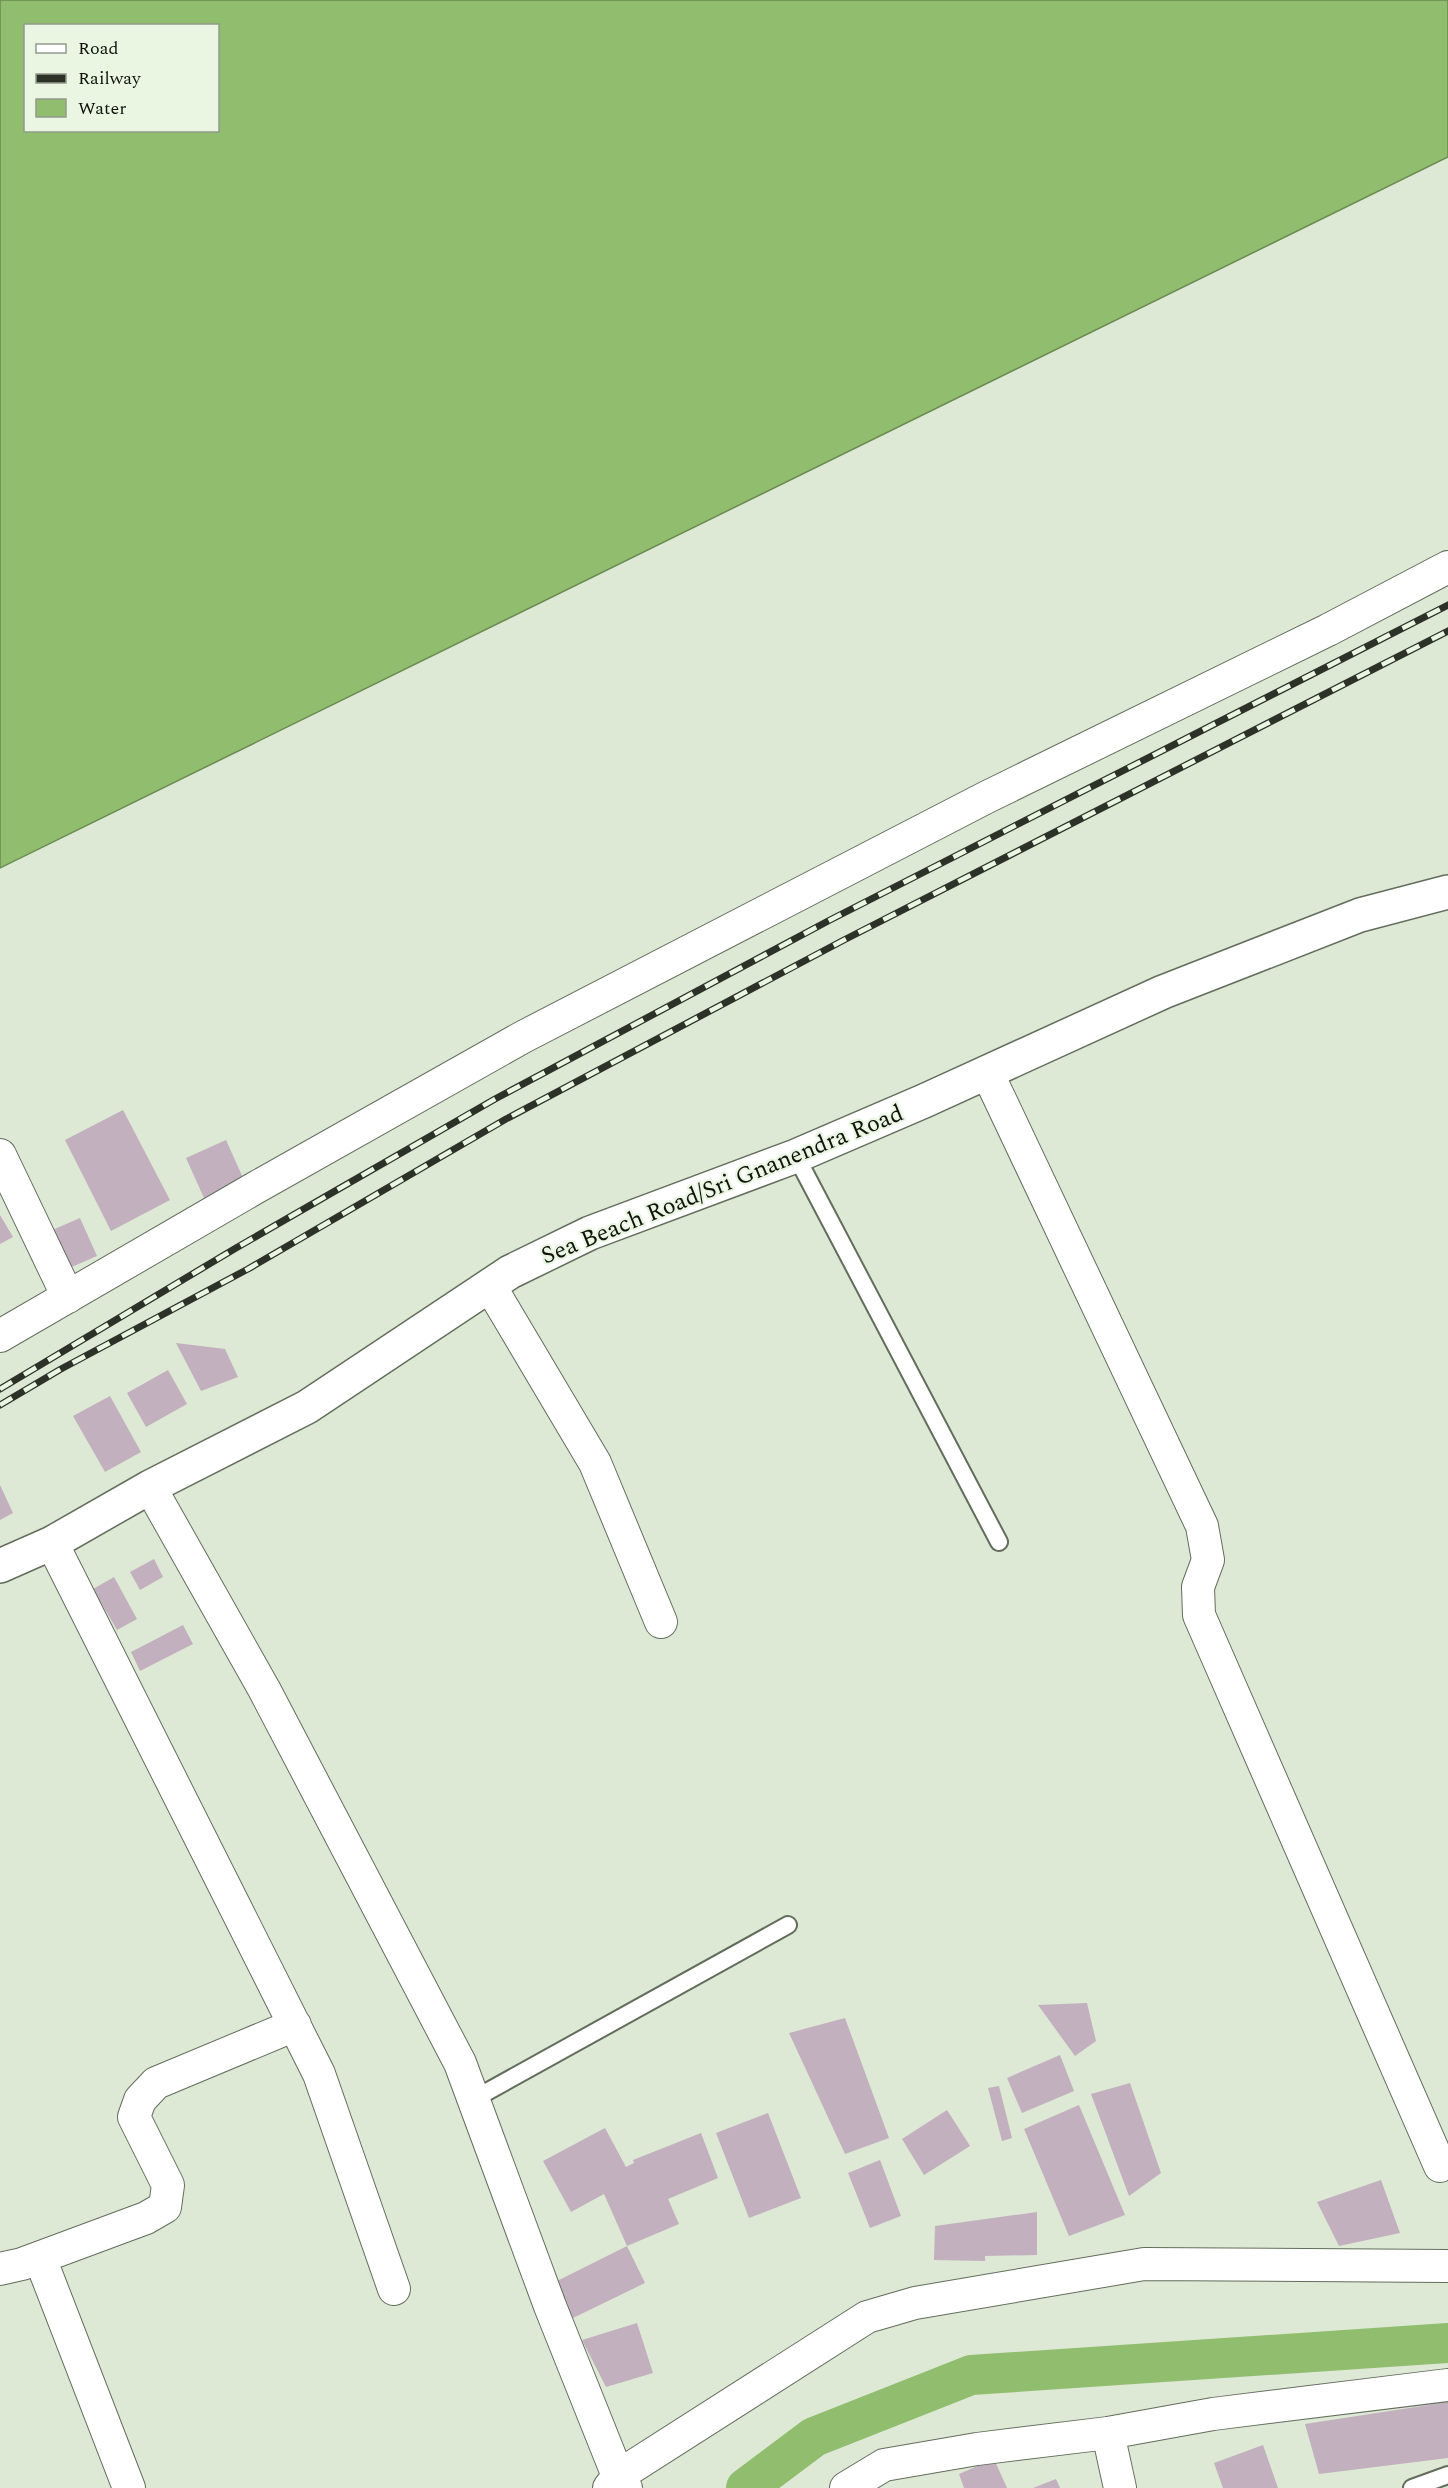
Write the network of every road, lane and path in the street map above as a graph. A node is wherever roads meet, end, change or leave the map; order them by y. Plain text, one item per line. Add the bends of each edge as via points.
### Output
1 (1448, 567) edge
2 (1448, 892) edge
3 (987, 1072) junction
4 (0, 1155) edge
5 (796, 1155) junction
6 (490, 1286) junction
7 (68, 1297) junction
8 (0, 1336) edge
9 (150, 1487) junction
10 (999, 1542) dead end
11 (52, 1543) junction
12 (0, 1566) edge
13 (661, 1622) dead end
14 (788, 1925) dead end
15 (295, 2025) junction
16 (474, 2099) junction
17 (1440, 2166) dead end
18 (40, 2258) junction
19 (1448, 2266) edge
20 (0, 2269) edge
21 (394, 2289) dead end
22 (1448, 2385) edge
23 (1108, 2433) junction
24 (1448, 2475) edge
25 (889, 2477) edge
26 (619, 2485) edge
27 (129, 2488) edge
28 (846, 2488) edge
29 (1120, 2488) edge
30 (1412, 2488) edge

1 - 7 street via 987,797 523,1037
2 - 3 street, Sea Beach Road/Sri Gnanendra Road via 1360,915 1163,992
3 - 5 street, Sea Beach Road/Sri Gnanendra Road
3 - 17 street via 1202,1526 1208,1560 1198,1587 1199,1615
4 - 7 street
5 - 6 street, Sea Beach Road/Sri Gnanendra Road via 590,1233 510,1272
5 - 10 lane
6 - 9 street, Sea Beach Road/Sri Gnanendra Road via 308,1407
6 - 13 street via 596,1463
7 - 8 street
9 - 11 street, Sea Beach Road/Sri Gnanendra Road
9 - 16 street via 270,1699 460,2063
11 - 12 street, Sea Beach Road/Sri Gnanendra Road
11 - 15 street
14 - 16 lane
15 - 18 street via 156,2083 141,2100 134,2117 168,2185 165,2207 146,2218
15 - 21 street via 319,2074
16 - 26 street
18 - 20 street
18 - 27 street
19 - 26 street via 1144,2264 915,2303 867,2317
22 - 23 street via 1214,2414
23 - 25 street via 977,2449
23 - 29 street
24 - 30 lane
25 - 28 street

